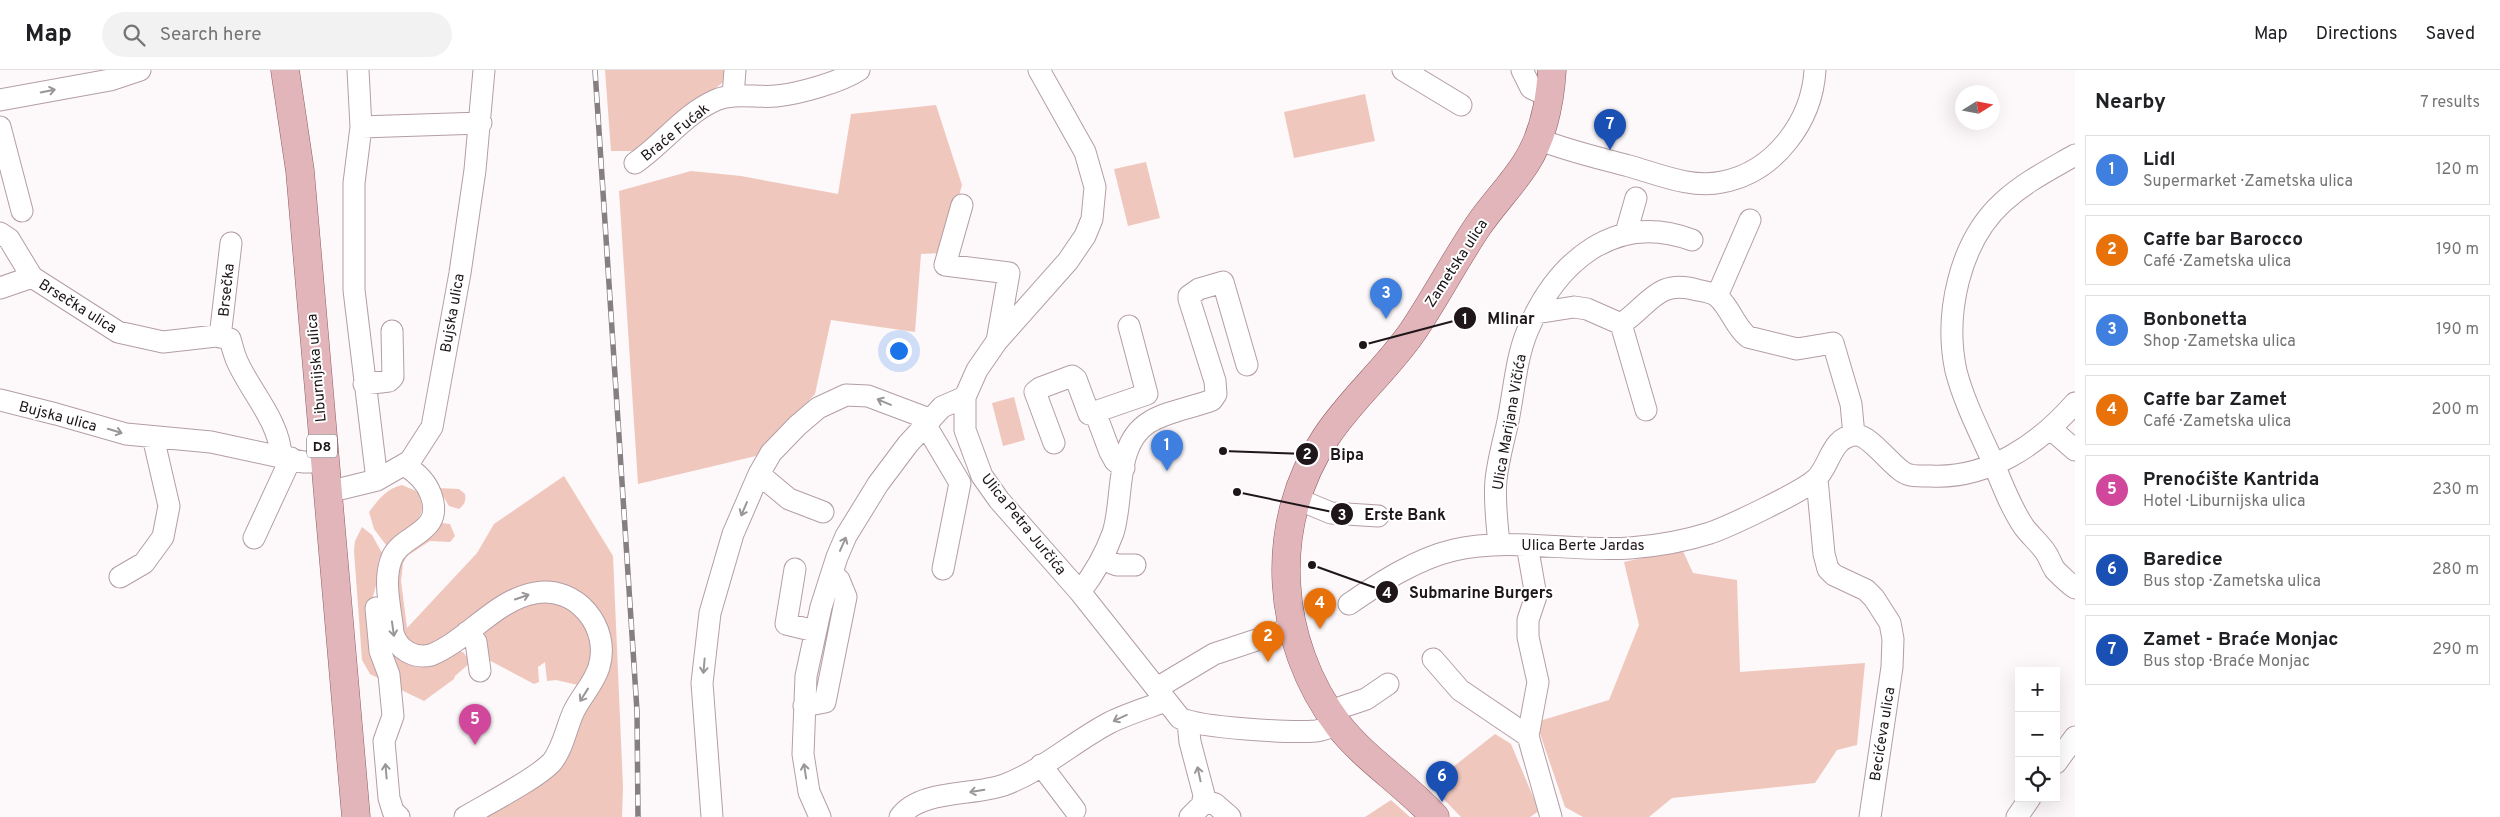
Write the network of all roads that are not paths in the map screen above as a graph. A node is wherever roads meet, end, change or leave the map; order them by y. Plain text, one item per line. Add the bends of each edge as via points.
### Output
1 (140, 70) edge
2 (285, 70) edge
3 (358, 70) edge
4 (484, 70) edge
5 (735, 70) edge
6 (859, 70) edge
7 (1038, 70) edge
8 (1403, 70) edge
9 (1522, 70) edge
10 (1552, 70) edge
11 (1815, 70) edge
12 (109, 75) edge
13 (732, 96) junction
14 (1550, 96) junction
15 (0, 100) edge
16 (1461, 105) dead end
17 (481, 123) junction
18 (0, 127) edge
19 (361, 127) junction
20 (1538, 139) junction
21 (635, 163) dead end
22 (2069, 164) edge
23 (1636, 198) dead end
24 (962, 205) dead end
25 (22, 211) dead end
26 (1750, 220) dead end
27 (0, 233) edge
28 (1626, 233) junction
29 (1692, 240) dead end
30 (231, 243) dead end
31 (32, 277) junction
32 (0, 288) edge
33 (1717, 296) junction
34 (1536, 313) junction
35 (1621, 324) junction
36 (1129, 326) dead end
37 (392, 331) dead end
38 (220, 337) junction
39 (997, 342) junction
40 (1247, 365) dead end
41 (364, 384) junction
42 (965, 397) junction
43 (0, 400) edge
44 (2075, 404) edge
45 (1646, 410) dead end
46 (1096, 412) junction
47 (927, 421) junction
48 (2051, 429) junction
49 (1854, 435) junction
50 (153, 437) junction
51 (1054, 443) dead end
52 (2075, 450) edge
53 (286, 457) junction
54 (324, 462) junction
55 (404, 465) junction
56 (1994, 466) junction
57 (1124, 468) junction
58 (759, 474) junction
59 (1817, 478) junction
60 (377, 480) junction
61 (328, 492) junction
62 (1295, 498) junction
63 (823, 512) dead end
64 (1378, 516) dead end
65 (254, 538) dead end
66 (1499, 544) junction
67 (1527, 546) junction
68 (2046, 551) junction
69 (1102, 559) junction
70 (1135, 565) dead end
71 (2075, 568) edge
72 (795, 569) dead end
73 (943, 569) dead end
74 (832, 573) junction
75 (120, 577) dead end
76 (388, 580) junction
77 (2075, 588) edge
78 (1080, 592) junction
79 (1349, 604) dead end
80 (1293, 628) junction
81 (815, 631) junction
82 (467, 632) junction
83 (1433, 659) dead end
84 (480, 671) dead end
85 (1388, 684) dead end
86 (1161, 695) junction
87 (804, 706) junction
88 (1334, 718) junction
89 (1188, 722) junction
90 (1528, 736) junction
91 (2075, 737) edge
92 (2060, 758) edge
93 (1041, 765) junction
94 (1203, 800) junction
95 (2027, 802) edge
96 (1075, 810) dead end
97 (356, 817) edge
98 (398, 817) edge
99 (465, 817) edge
100 (712, 817) edge
101 (820, 817) edge
102 (900, 817) edge
103 (1190, 817) edge
104 (1230, 817) edge
105 (1435, 817) edge
106 (1551, 817) edge
107 (1870, 817) edge
108 (2016, 817) edge

1 - 12 street
2 - 54 main road, Liburnijska ulica / D8 via 300,171
3 - 19 street
4 - 17 street, Bujska ulica
5 - 13 street
6 - 13 street, Braće Fućak via 847,78 777,96
7 - 39 street, Ulica Petra Jurčića via 1086,152 1095,187 1092,219 1068,262
8 - 16 street
9 - 14 street via 1531,88
10 - 14 main road, Zametska ulica
11 - 20 street via 1810,101 1800,124 1787,142 1771,158 1722,182 1684,181
15 -> 12 street
13 - 21 street, Braće Fućak via 717,99 703,107
14 - 20 main road, Zametska ulica
17 - 19 street
17 - 55 street, Bujska ulica via 460,273 432,427
18 - 25 street
19 - 41 street via 356,154 353,219 354,290
20 - 62 main road, Zametska ulica via 1526,162 1481,222 1412,332 1327,435 1306,468
22 - 56 street via 2034,177 2001,204 1971,248 1956,293 1953,348 1956,372
23 - 28 street
24 - 39 street via 945,265 1009,273
26 - 33 street
27 - 31 street, Brsečka ulica via 9,239
28 - 29 street, Ulica Marijana Vičića via 1651,230 1674,233
28 - 34 street, Ulica Marijana Vičića via 1588,250 1561,276
30 - 38 street, Brsečka
31 - 32 street
31 - 38 street, Brsečka ulica via 118,332 163,342
33 - 35 street via 1689,287 1665,288
33 - 49 street via 1748,338 1797,349 1833,343 1851,404
34 - 35 street via 1574,307 1588,309
34 - 66 street, Ulica Marijana Vičića via 1521,350 1496,480
35 - 45 street
36 - 46 street via 1146,394
37 - 41 street via 393,377 390,381
38 - 53 street via 230,339
39 - 42 street, Ulica Petra Jurčića via 977,370
40 - 57 street via 1222,282 1192,293 1189,299 1215,381 1216,394 1212,400 1148,423 1132,442
41 - 60 street
42 - 47 street via 942,407
42 - 78 street, Ulica Petra Jurčića via 965,430 982,476 999,500
43 -> 50 street, Bujska ulica via 126,434
44 - 48 street
46 - 51 street via 1088,414 1076,379 1072,376 1036,390
46 - 57 street via 1112,456
47 -> 58 street via 868,396 846,396 818,408 797,426 771,453
47 - 73 street via 960,483
74 -> 47 street via 846,536 878,484
48 - 52 street
48 - 56 street
49 - 56 street via 1863,436 1892,464 1913,475 1939,477
49 - 59 street via 1836,446
50 - 53 street, Bujska ulica via 211,442
50 - 75 street via 169,506 163,537 144,563
53 - 54 street, Bujska ulica via 303,462
53 - 65 street
54 - 61 main road, Liburnijska ulica / D8
55 - 60 street, Bujska ulica
55 - 76 street via 427,486 433,502 433,516 425,529 396,551 389,566
56 - 68 street via 2024,527
57 - 69 street via 1113,532
58 - 63 street via 789,499
58 -> 100 street via 733,534 710,613 702,683
59 - 67 street, Ulica Berte Jardas via 1736,522 1687,539 1629,548
59 - 107 street, Becićeva ulica via 1828,569 1866,590 1890,623 1893,652
60 - 61 street, Bujska ulica
61 - 97 main road, Liburnijska ulica / D8
62 - 64 street via 1331,513
62 - 80 main road, Zametska ulica via 1286,558
66 - 67 street, Ulica Berte Jardas
66 - 79 street, Ulica Berte Jardas via 1454,550 1425,560 1376,585
67 - 90 street via 1536,596 1528,620 1528,637 1538,682
68 - 71 street
68 - 77 street via 2055,569
69 - 70 street
69 - 78 street
72 - 81 street via 786,624
74 - 81 street
74 - 87 street via 839,580 846,597 825,702
76 -> 82 street via 393,633 404,650 417,656 431,655
98 -> 76 street via 389,798 384,741 393,716 388,671 380,650 376,600 379,587
78 - 86 street, Ulica Petra Jurčića
80 - 86 street via 1214,654
80 - 88 main road, Zametska ulica via 1305,667
81 - 87 street
82 - 84 street via 476,642
82 -> 99 street via 516,599 533,593 553,592 569,596 590,615 598,633 601,661 550,764
83 - 90 street via 1460,690
85 - 88 street
86 - 89 street, Ulica Petra Jurčića via 1180,718
86 -> 93 street
101 -> 87 street via 809,792 803,754
88 - 89 street via 1310,731
88 - 105 main road, Zametska ulica via 1363,753
94 -> 89 street
90 - 106 street
91 - 92 street
93 - 96 street
93 -> 102 street via 1002,786 922,801
94 - 103 street
94 - 104 street via 1215,804
95 - 108 street

